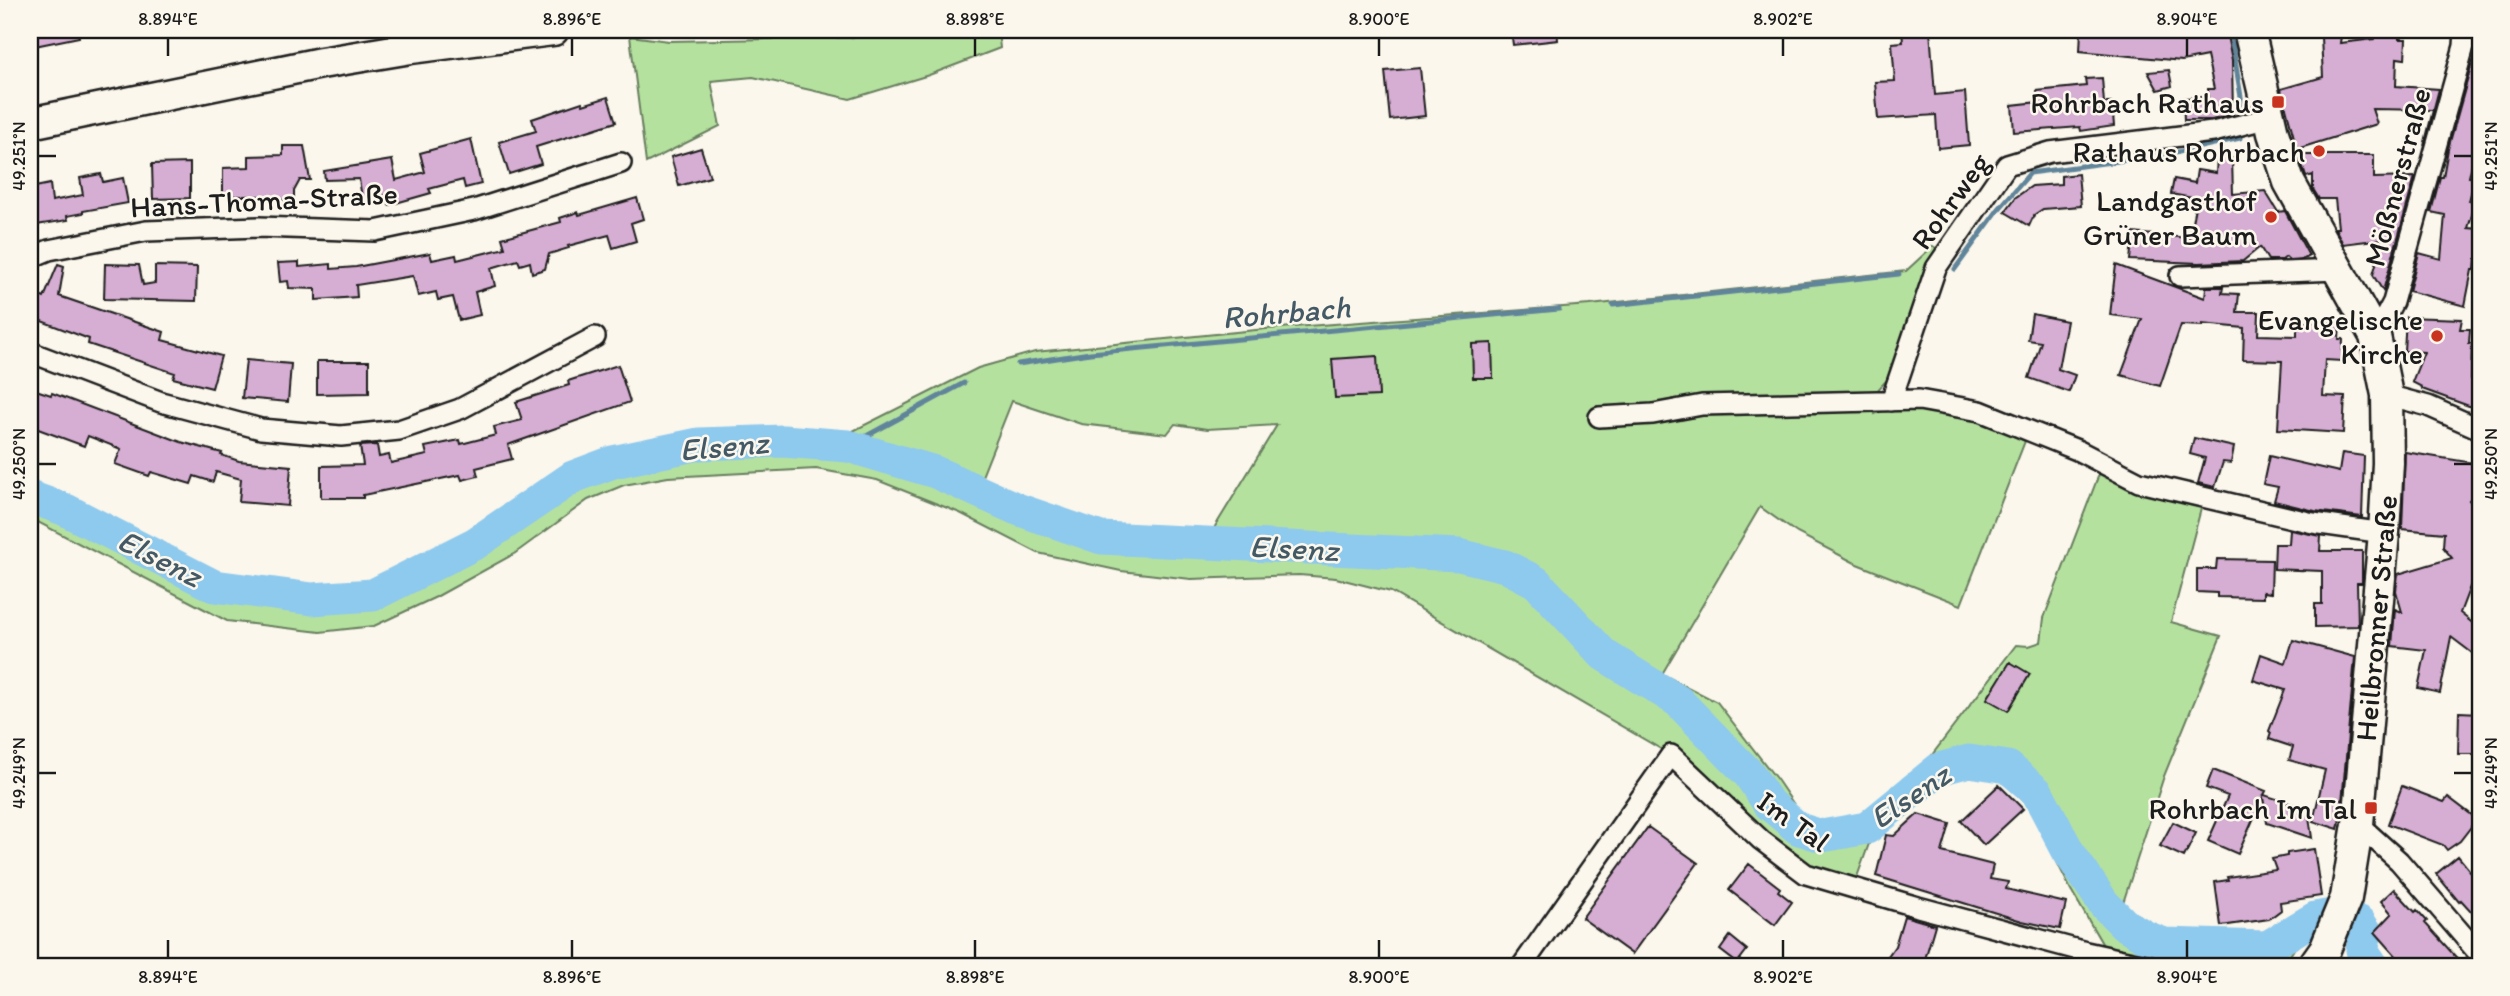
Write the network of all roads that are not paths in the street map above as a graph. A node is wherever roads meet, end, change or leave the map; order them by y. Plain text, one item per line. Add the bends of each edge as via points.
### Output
1 (553, 30) edge
2 (2249, 30) edge
3 (2465, 30) edge
4 (2269, 118) junction
5 (30, 123) edge
6 (621, 163) dead end
7 (30, 258) edge
8 (2339, 270) junction
9 (2180, 276) dead end
10 (2375, 336) junction
11 (595, 337) dead end
12 (30, 352) edge
13 (2387, 395) junction
14 (1891, 401) junction
15 (1599, 417) dead end
16 (2480, 429) edge
17 (2384, 533) junction
18 (2358, 824) junction
19 (2480, 955) edge
20 (2319, 958) edge
21 (1522, 966) edge
22 (2150, 966) edge

1 - 5 main road via 321,63
2 - 4 main road, Heilbronner Straße
3 - 10 street, Mößnerstraße via 2393,302
4 - 8 main road, Heilbronner Straße via 2289,182
4 - 14 street, Rohrweg via 2213,132 2050,152 2007,166 1936,268
6 - 7 street, Hans-Thoma-Straße via 474,210 375,231 146,231
8 - 9 street
8 - 10 main road, Heilbronner Straße
10 - 13 main road, Heilbronner Straße
11 - 12 street via 460,409 399,430 341,436 261,429 161,402
13 - 16 street via 2428,406
13 - 17 main road, Heilbronner Straße
14 - 15 street via 1702,405
14 - 17 street via 1919,400 1980,411 2077,450 2139,482 2313,523
17 - 18 main road, Heilbronner Straße
18 - 19 street via 2399,861
18 - 20 main road, Heilbronner Straße via 2346,898
21 - 22 street, Im Tal via 1671,755 1761,840 1806,874 2009,932

